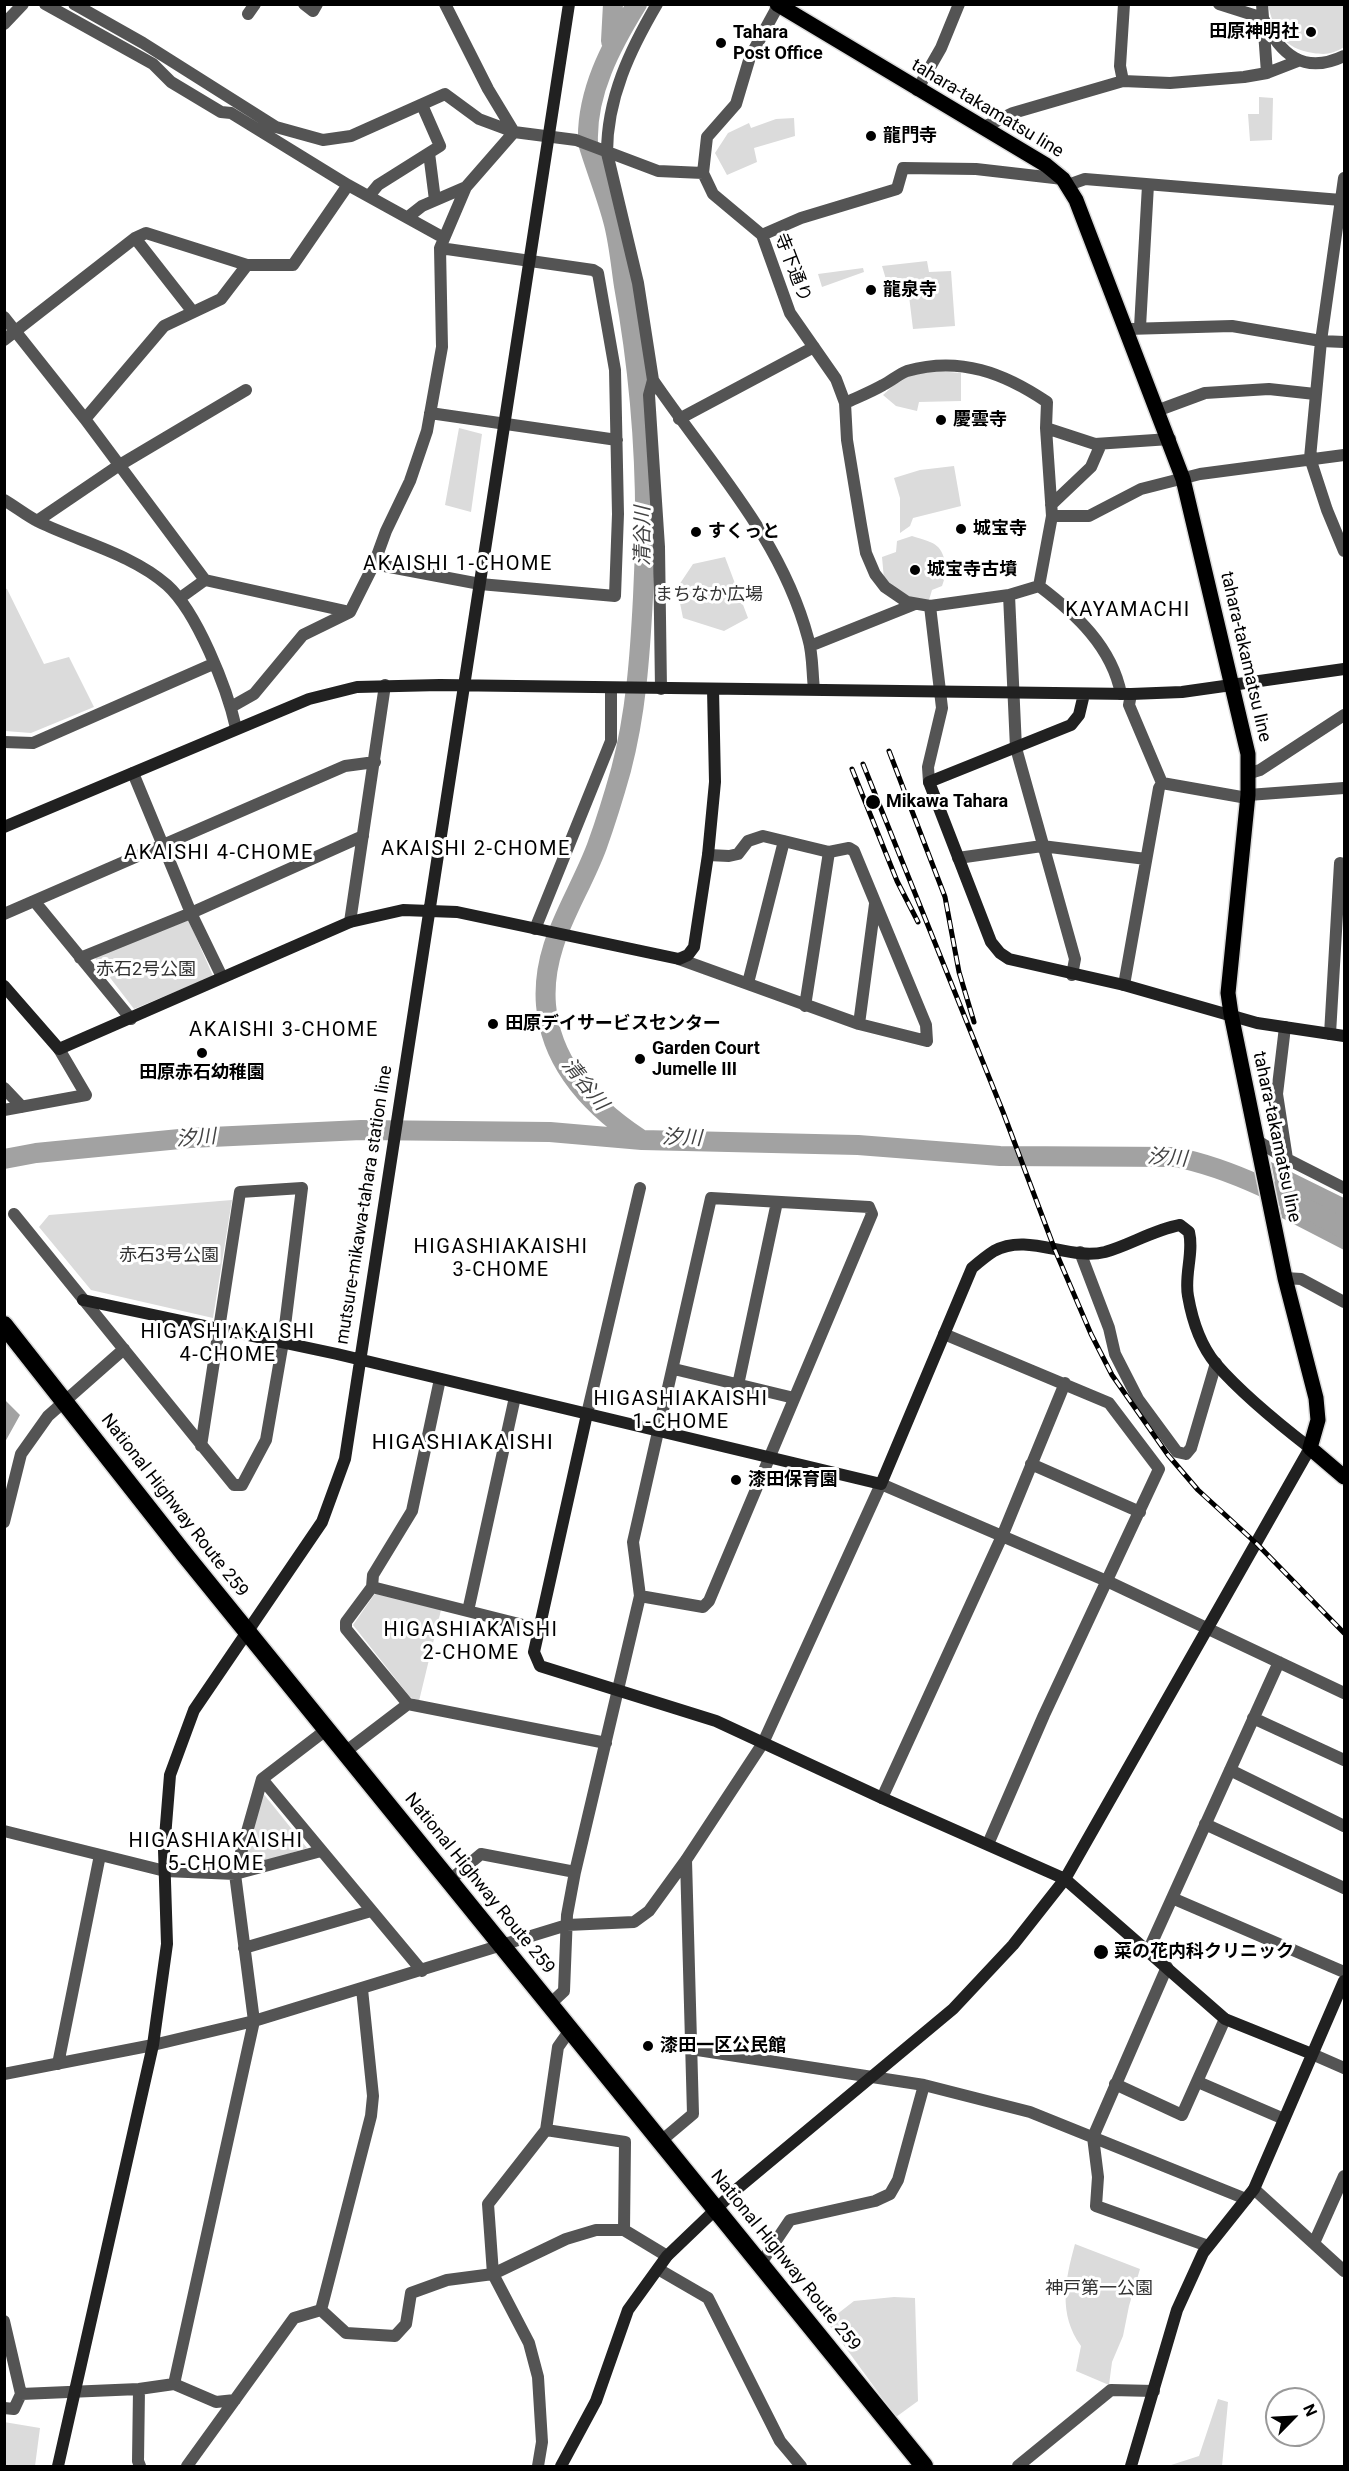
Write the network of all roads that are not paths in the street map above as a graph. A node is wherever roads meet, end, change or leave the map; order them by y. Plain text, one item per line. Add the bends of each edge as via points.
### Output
1 (23, 4) edge
2 (45, 4) edge
3 (74, 4) edge
4 (304, 4) edge
5 (317, 4) edge
6 (446, 4) edge
7 (569, 4) edge
8 (657, 4) edge
9 (959, 4) edge
10 (1124, 4) edge
11 (1219, 4) edge
12 (1262, 4) edge
13 (778, 5) edge
14 (1263, 18) junction
15 (4, 24) edge
16 (1344, 56) edge
17 (1298, 61) junction
18 (1344, 68) edge
19 (1267, 73) junction
20 (1123, 81) junction
21 (917, 90) junction
22 (422, 105) junction
23 (982, 128) junction
24 (514, 132) junction
25 (548, 135) junction
26 (605, 152) junction
27 (429, 153) junction
28 (703, 173) junction
29 (1344, 178) edge
30 (1065, 182) junction
31 (348, 184) junction
32 (1148, 185) junction
33 (466, 187) junction
34 (369, 196) junction
35 (435, 200) junction
36 (1341, 200) junction
37 (408, 217) junction
38 (1342, 228) edge
39 (762, 235) junction
40 (135, 238) junction
41 (442, 243) junction
42 (529, 262) junction
43 (247, 266) junction
44 (193, 312) junction
45 (4, 317) edge
46 (1133, 328) junction
47 (15, 331) junction
48 (4, 340) edge
49 (1321, 341) junction
50 (1344, 342) edge
51 (814, 347) junction
52 (652, 380) junction
53 (246, 390) dead end
54 (1315, 394) junction
55 (845, 403) junction
56 (1159, 410) junction
57 (430, 413) junction
58 (85, 418) junction
59 (679, 419) junction
60 (504, 424) junction
61 (1046, 428) junction
62 (1170, 439) junction
63 (617, 440) junction
64 (1101, 444) junction
65 (1344, 455) edge
66 (1311, 458) junction
67 (118, 466) junction
68 (1183, 479) junction
69 (4, 500) edge
70 (1051, 510) junction
71 (37, 521) junction
72 (1344, 551) edge
73 (374, 564) junction
74 (206, 580) junction
75 (480, 584) junction
76 (1039, 586) junction
77 (1009, 595) junction
78 (180, 598) junction
79 (915, 604) junction
80 (930, 606) junction
81 (350, 612) junction
82 (810, 646) junction
83 (213, 664) junction
84 (1344, 669) edge
85 (385, 685) junction
86 (1231, 685) junction
87 (464, 686) junction
88 (614, 688) junction
89 (657, 689) junction
90 (713, 689) junction
91 (814, 689) junction
92 (942, 691) junction
93 (1013, 691) junction
94 (1084, 694) junction
95 (1126, 694) junction
96 (231, 707) junction
97 (1344, 715) edge
98 (236, 728) junction
99 (4, 742) edge
100 (1016, 748) junction
101 (375, 762) junction
102 (133, 773) junction
103 (1250, 773) junction
104 (928, 782) junction
105 (1162, 783) junction
106 (1344, 788) edge
107 (1248, 796) junction
108 (4, 827) edge
109 (363, 836) junction
110 (784, 841) junction
111 (164, 843) junction
112 (1042, 846) junction
113 (829, 852) junction
114 (708, 855) junction
115 (958, 858) junction
116 (1146, 860) junction
117 (1340, 863) dead end
118 (35, 902) junction
119 (875, 903) junction
120 (1341, 910) edge
121 (191, 913) junction
122 (431, 913) junction
123 (4, 914) edge
124 (350, 922) junction
125 (535, 929) junction
126 (80, 958) junction
127 (679, 959) junction
128 (1072, 975) junction
129 (222, 977) junction
130 (748, 983) junction
131 (1124, 985) junction
132 (4, 986) edge
133 (805, 1006) junction
134 (1231, 1014) junction
135 (131, 1019) junction
136 (859, 1024) junction
137 (1285, 1027) junction
138 (1330, 1034) junction
139 (1344, 1036) edge
140 (59, 1049) junction
141 (4, 1088) edge
142 (22, 1107) junction
143 (4, 1110) edge
144 (1259, 1146) junction
145 (1287, 1159) junction
146 (640, 1188) dead end
147 (1344, 1188) edge
148 (777, 1202) junction
149 (14, 1214) dead end
150 (1080, 1252) junction
151 (1286, 1278) junction
152 (83, 1300) junction
153 (1344, 1302) edge
154 (4, 1325) edge
155 (220, 1329) junction
156 (944, 1334) junction
157 (283, 1342) junction
158 (124, 1349) junction
159 (359, 1360) junction
160 (1216, 1364) junction
161 (674, 1369) junction
162 (440, 1379) junction
163 (1065, 1383) junction
164 (738, 1385) junction
165 (515, 1397) junction
166 (794, 1398) junction
167 (64, 1401) junction
168 (587, 1414) junction
169 (659, 1432) junction
170 (201, 1446) junction
171 (1310, 1448) junction
172 (767, 1458) junction
173 (1031, 1464) junction
174 (1344, 1476) edge
175 (881, 1484) junction
176 (1140, 1512) junction
177 (4, 1522) edge
178 (1003, 1534) junction
179 (1109, 1581) junction
180 (372, 1587) junction
181 (640, 1596) junction
182 (468, 1611) junction
183 (1208, 1628) junction
184 (539, 1629) junction
185 (249, 1632) junction
186 (1279, 1662) junction
187 (619, 1691) junction
188 (1344, 1693) edge
189 (408, 1704) junction
190 (1253, 1718) junction
191 (326, 1730) junction
192 (606, 1743) junction
193 (763, 1743) junction
194 (345, 1752) junction
195 (1344, 1760) edge
196 (1230, 1770) junction
197 (262, 1779) junction
198 (882, 1798) junction
199 (1205, 1824) junction
200 (1344, 1826) edge
201 (4, 1832) edge
202 (988, 1844) junction
203 (321, 1851) junction
204 (100, 1855) junction
205 (686, 1860) junction
206 (165, 1871) junction
207 (575, 1872) junction
208 (235, 1874) junction
209 (1065, 1879) junction
210 (450, 1880) junction
211 (1344, 1888) edge
212 (1172, 1898) junction
213 (371, 1911) junction
214 (567, 1925) junction
215 (503, 1947) junction
216 (243, 1948) junction
217 (1149, 1949) junction
218 (1167, 1967) junction
219 (422, 1971) junction
220 (1344, 1972) edge
221 (1344, 1981) edge
222 (362, 1989) junction
223 (549, 2005) junction
224 (1225, 2019) junction
225 (254, 2021) junction
226 (570, 2030) junction
227 (153, 2045) junction
228 (691, 2049) junction
229 (1312, 2054) junction
230 (58, 2064) junction
231 (1344, 2068) edge
232 (4, 2074) edge
233 (874, 2076) junction
234 (1198, 2082) junction
235 (1115, 2084) junction
236 (924, 2085) junction
237 (1284, 2120) junction
238 (546, 2130) junction
239 (1094, 2137) junction
240 (661, 2141) junction
241 (1344, 2176) edge
242 (1250, 2194) junction
243 (715, 2208) junction
244 (624, 2230) junction
245 (1314, 2243) junction
246 (1208, 2246) junction
247 (667, 2256) junction
248 (761, 2263) junction
249 (658, 2269) junction
250 (1344, 2271) edge
251 (493, 2274) junction
252 (321, 2310) junction
253 (4, 2321) edge
254 (174, 2384) junction
255 (138, 2389) junction
256 (1154, 2391) junction
257 (75, 2393) junction
258 (21, 2394) junction
259 (235, 2400) junction
260 (4, 2408) edge
261 (58, 2466) edge
262 (140, 2466) edge
263 (187, 2466) edge
264 (538, 2466) edge
265 (561, 2466) edge
266 (801, 2466) edge
267 (924, 2466) edge
268 (1018, 2466) edge
269 (1131, 2466) edge

1 - 15 street
2 - 31 street via 153,64 171,82 221,112 231,113
3 - 22 street via 276,127 323,140 343,138
4 - 5 street via 313,11
6 - 24 street
7 - 25 street, mutsure-mikawa-tahara station line
8 - 26 street via 617,85
9 - 21 street via 941,48
10 - 20 street via 1120,66
11 - 14 street
12 - 14 street
13 - 21 main road, tahara-takamatsu line
13 - 28 street via 750,57 736,104 707,137
14 - 17 street via 1276,42
14 - 19 street
16 - 17 street via 1323,64
16 - 18 street
17 - 19 street
19 - 20 street via 1170,82
20 - 23 street via 1013,113
21 - 23 main road, tahara-takamatsu line
22 - 24 street via 445,94 479,119
22 - 27 street via 440,146
23 - 30 main road, tahara-takamatsu line via 1046,165
24 - 25 street
24 - 33 street
25 - 26 street via 576,140
25 - 42 street, mutsure-mikawa-tahara station line
26 - 28 street via 658,171
26 - 52 street via 638,283
27 - 34 street via 378,184
27 - 35 street
28 - 39 street, 寺下通り via 713,194
29 - 36 street
30 - 32 street via 1085,179
30 - 39 street via 976,170 903,168 897,189 801,218
30 - 46 main road, tahara-takamatsu line
31 - 34 street
31 - 43 street via 293,265
32 - 36 street
32 - 46 street
33 - 35 street
33 - 41 street
34 - 37 street
35 - 37 street
36 - 38 street
37 - 41 street
38 - 49 street
39 - 51 street, 寺下通り via 790,313
40 - 43 street via 146,233
40 - 44 street
40 - 47 street
41 - 42 street
41 - 57 street via 442,346
42 - 60 street, mutsure-mikawa-tahara station line
42 - 63 street via 597,273 615,370
43 - 44 street via 221,299
44 - 58 street via 164,326
45 - 47 street
46 - 49 street via 1232,326
46 - 56 main road, tahara-takamatsu line
47 - 48 street
47 - 58 street
49 - 50 street
49 - 54 street
51 - 55 street, 寺下通り
51 - 59 street
52 - 59 street
52 - 89 street via 649,395 659,547
53 - 67 street
54 - 56 street via 1269,389 1205,393
54 - 66 street
55 - 61 street via 905,371 938,366 981,368 1017,382 1047,402
55 - 79 street, 寺下通り via 847,440 866,553 885,587
56 - 62 main road, tahara-takamatsu line
57 - 60 street
57 - 73 street via 410,481
58 - 67 street
59 - 82 street via 752,515 796,602
60 - 63 street
60 - 75 street, mutsure-mikawa-tahara station line
61 - 64 street
61 - 70 street
62 - 64 street
62 - 68 main road, tahara-takamatsu line
63 - 75 street via 615,596
64 - 70 street via 1090,467
65 - 66 street
66 - 68 street
66 - 72 street
67 - 71 street
67 - 74 street
68 - 70 street via 1141,489 1089,516
68 - 86 main road, tahara-takamatsu line
69 - 71 street
70 - 76 street
71 - 78 street via 134,564 165,583
73 - 75 street
73 - 81 street
74 - 78 street
74 - 81 street
75 - 87 street, mutsure-mikawa-tahara station line
76 - 77 street, 寺下通り
76 - 95 street via 1066,607 1100,644
77 - 80 street, 寺下通り
77 - 93 street
78 - 83 street
79 - 80 street, 寺下通り
79 - 82 street
80 - 92 street
81 - 96 street via 303,635 254,694
82 - 91 street
83 - 96 street
83 - 99 street via 33,743
84 - 86 street
85 - 87 street
85 - 98 street via 333,691
85 - 101 street
86 - 95 street
86 - 103 main road, tahara-takamatsu line
87 - 88 street
87 - 122 street, mutsure-mikawa-tahara station line
88 - 89 street
88 - 125 street via 611,741
89 - 90 street
90 - 91 street
90 - 114 street via 715,782
91 - 92 street
92 - 93 street
92 - 104 street
93 - 94 street
93 - 100 street
94 - 95 street
94 - 100 street via 1079,715 1071,725
95 - 105 street
96 - 98 street
97 - 103 street
98 - 102 street
100 - 104 street
100 - 112 street
101 - 109 street
101 - 111 street via 345,766
102 - 108 street
102 - 111 street
103 - 107 main road, tahara-takamatsu line
104 - 115 street
105 - 107 street
105 - 116 street
106 - 107 street
107 - 134 main road, tahara-takamatsu line via 1228,993
109 - 121 street
109 - 124 street
110 - 113 street
110 - 114 street via 756,836 738,854
110 - 130 street
111 - 118 street
111 - 121 street
112 - 115 street
112 - 116 street
112 - 128 street via 1075,959
113 - 119 street via 849,848 854,852
113 - 133 street
114 - 127 street via 694,947
115 - 128 street via 991,942 1000,953 1009,959
116 - 131 street
117 - 120 street
118 - 123 street
118 - 126 street
119 - 136 street
119 - 136 street via 926,1025 927,1041
120 - 138 street
121 - 126 street
121 - 129 street
122 - 124 street via 403,910
122 - 125 street via 465,913
122 - 159 street, mutsure-mikawa-tahara station line
124 - 129 street
125 - 127 street
126 - 135 street
127 - 130 street
128 - 131 street
129 - 135 street
130 - 133 street
131 - 134 street
132 - 140 street
133 - 136 street
134 - 137 street
134 - 144 main road, tahara-takamatsu line
135 - 140 street
137 - 138 street
137 - 145 street via 1277,1094
138 - 139 street
140 - 142 street via 86,1095
141 - 142 street
142 - 143 street
144 - 145 street
144 - 151 main road, tahara-takamatsu line
145 - 147 street
146 - 168 street
148 - 161 street via 711,1198
148 - 164 street
148 - 166 street via 869,1207 872,1214
149 - 152 street
150 - 156 street via 1026,1244 996,1250 972,1268
150 - 160 street via 1103,1252 1180,1225 1189,1232 1192,1244 1187,1292 1192,1315
150 - 160 street via 1115,1354 1138,1400 1177,1452 1186,1454 1191,1448
151 - 153 street via 1301,1279
151 - 171 main road, tahara-takamatsu line via 1316,1398 1318,1420
152 - 155 street
152 - 158 street
154 - 167 highway, National Highway Route 259
155 - 157 street
155 - 157 street via 240,1192 303,1188
155 - 170 street
156 - 163 street
156 - 175 street
157 - 159 street
157 - 170 street via 266,1440 242,1485 234,1485
158 - 167 street
158 - 170 street
159 - 162 street
159 - 185 street, mutsure-mikawa-tahara station line via 345,1459 322,1522
160 - 171 street
161 - 164 street
161 - 169 street
162 - 165 street
162 - 180 street via 412,1511 373,1575
163 - 173 street
163 - 176 street via 1109,1403 1159,1469
164 - 166 street
165 - 168 street
165 - 182 street
166 - 172 street
167 - 177 street via 21,1454
167 - 185 highway, National Highway Route 259
168 - 169 street
168 - 184 street
169 - 172 street
169 - 181 street via 633,1542
171 - 174 main road
171 - 183 street
172 - 175 street
172 - 181 street via 703,1608
173 - 176 street
173 - 178 street
175 - 178 street
175 - 193 street
176 - 179 street
178 - 179 street
178 - 198 street
179 - 183 street
179 - 202 street via 1044,1715
180 - 182 street
180 - 189 street via 346,1622 346,1629
181 - 187 street
182 - 184 street
183 - 186 street
183 - 209 street
184 - 187 street via 534,1652 540,1666
185 - 191 highway, National Highway Route 259
185 - 206 street, mutsure-mikawa-tahara station line via 194,1710 170,1775
186 - 188 street
186 - 190 street
187 - 192 street
187 - 193 street via 716,1721
189 - 192 street
189 - 194 street
190 - 195 street
190 - 196 street
191 - 194 highway, National Highway Route 259
191 - 197 street
192 - 207 street
193 - 198 street
193 - 205 street
194 - 210 highway, National Highway Route 259
196 - 199 street
196 - 200 street
197 - 203 street
197 - 208 street
198 - 202 street
199 - 211 street
199 - 212 street
201 - 204 street
202 - 209 street
203 - 208 street
203 - 213 street
204 - 206 street
204 - 230 street
205 - 214 street via 649,1911 634,1922
205 - 228 street
206 - 208 street
206 - 227 street, mutsure-mikawa-tahara station line via 166,1944
207 - 210 street via 481,1854
207 - 214 street
208 - 216 street
209 - 217 street
209 - 233 street via 1013,1945 953,2009
210 - 215 highway, National Highway Route 259
212 - 217 street
212 - 220 street
213 - 216 street
213 - 219 street
214 - 215 street
214 - 223 street via 564,1991
215 - 219 street
215 - 223 highway, National Highway Route 259
216 - 225 street
217 - 218 street
218 - 224 street
218 - 235 street
219 - 222 street
221 - 229 street
222 - 225 street
222 - 252 street via 373,2096 371,2116
223 - 226 highway, National Highway Route 259
224 - 229 street
224 - 234 street
225 - 227 street
225 - 254 street
226 - 238 street via 558,2047
226 - 240 highway, National Highway Route 259
227 - 230 street
227 - 257 street, mutsure-mikawa-tahara station line
228 - 233 street
228 - 240 street via 693,2114
229 - 231 street
229 - 237 street
230 - 232 street
233 - 236 street
233 - 243 street
234 - 235 street via 1182,2115
234 - 237 street
235 - 239 street
236 - 239 street via 1030,2112
236 - 248 street via 898,2180 890,2194 875,2201 790,2220
237 - 242 street
238 - 244 street via 625,2142
238 - 251 street via 488,2204
239 - 242 street
239 - 246 street via 1096,2206
240 - 243 highway, National Highway Route 259
241 - 245 street
242 - 245 street
242 - 246 street
243 - 247 street
243 - 248 highway, National Highway Route 259
244 - 247 street
244 - 251 street via 596,2230 566,2239
245 - 250 street
246 - 256 street via 1177,2310
247 - 249 street
248 - 267 highway, National Highway Route 259
249 - 265 street via 628,2310 596,2401
249 - 266 street via 708,2298 780,2440
251 - 252 street via 447,2280 411,2293 406,2324 395,2336 346,2333
251 - 264 street via 529,2343 538,2377 542,2442
252 - 259 street via 294,2318
253 - 258 street
254 - 255 street
254 - 259 street via 216,2402
255 - 257 street
255 - 262 street
256 - 268 street via 1111,2390
256 - 269 street
257 - 258 street
257 - 261 street, mutsure-mikawa-tahara station line
258 - 260 street via 14,2409
259 - 263 street

